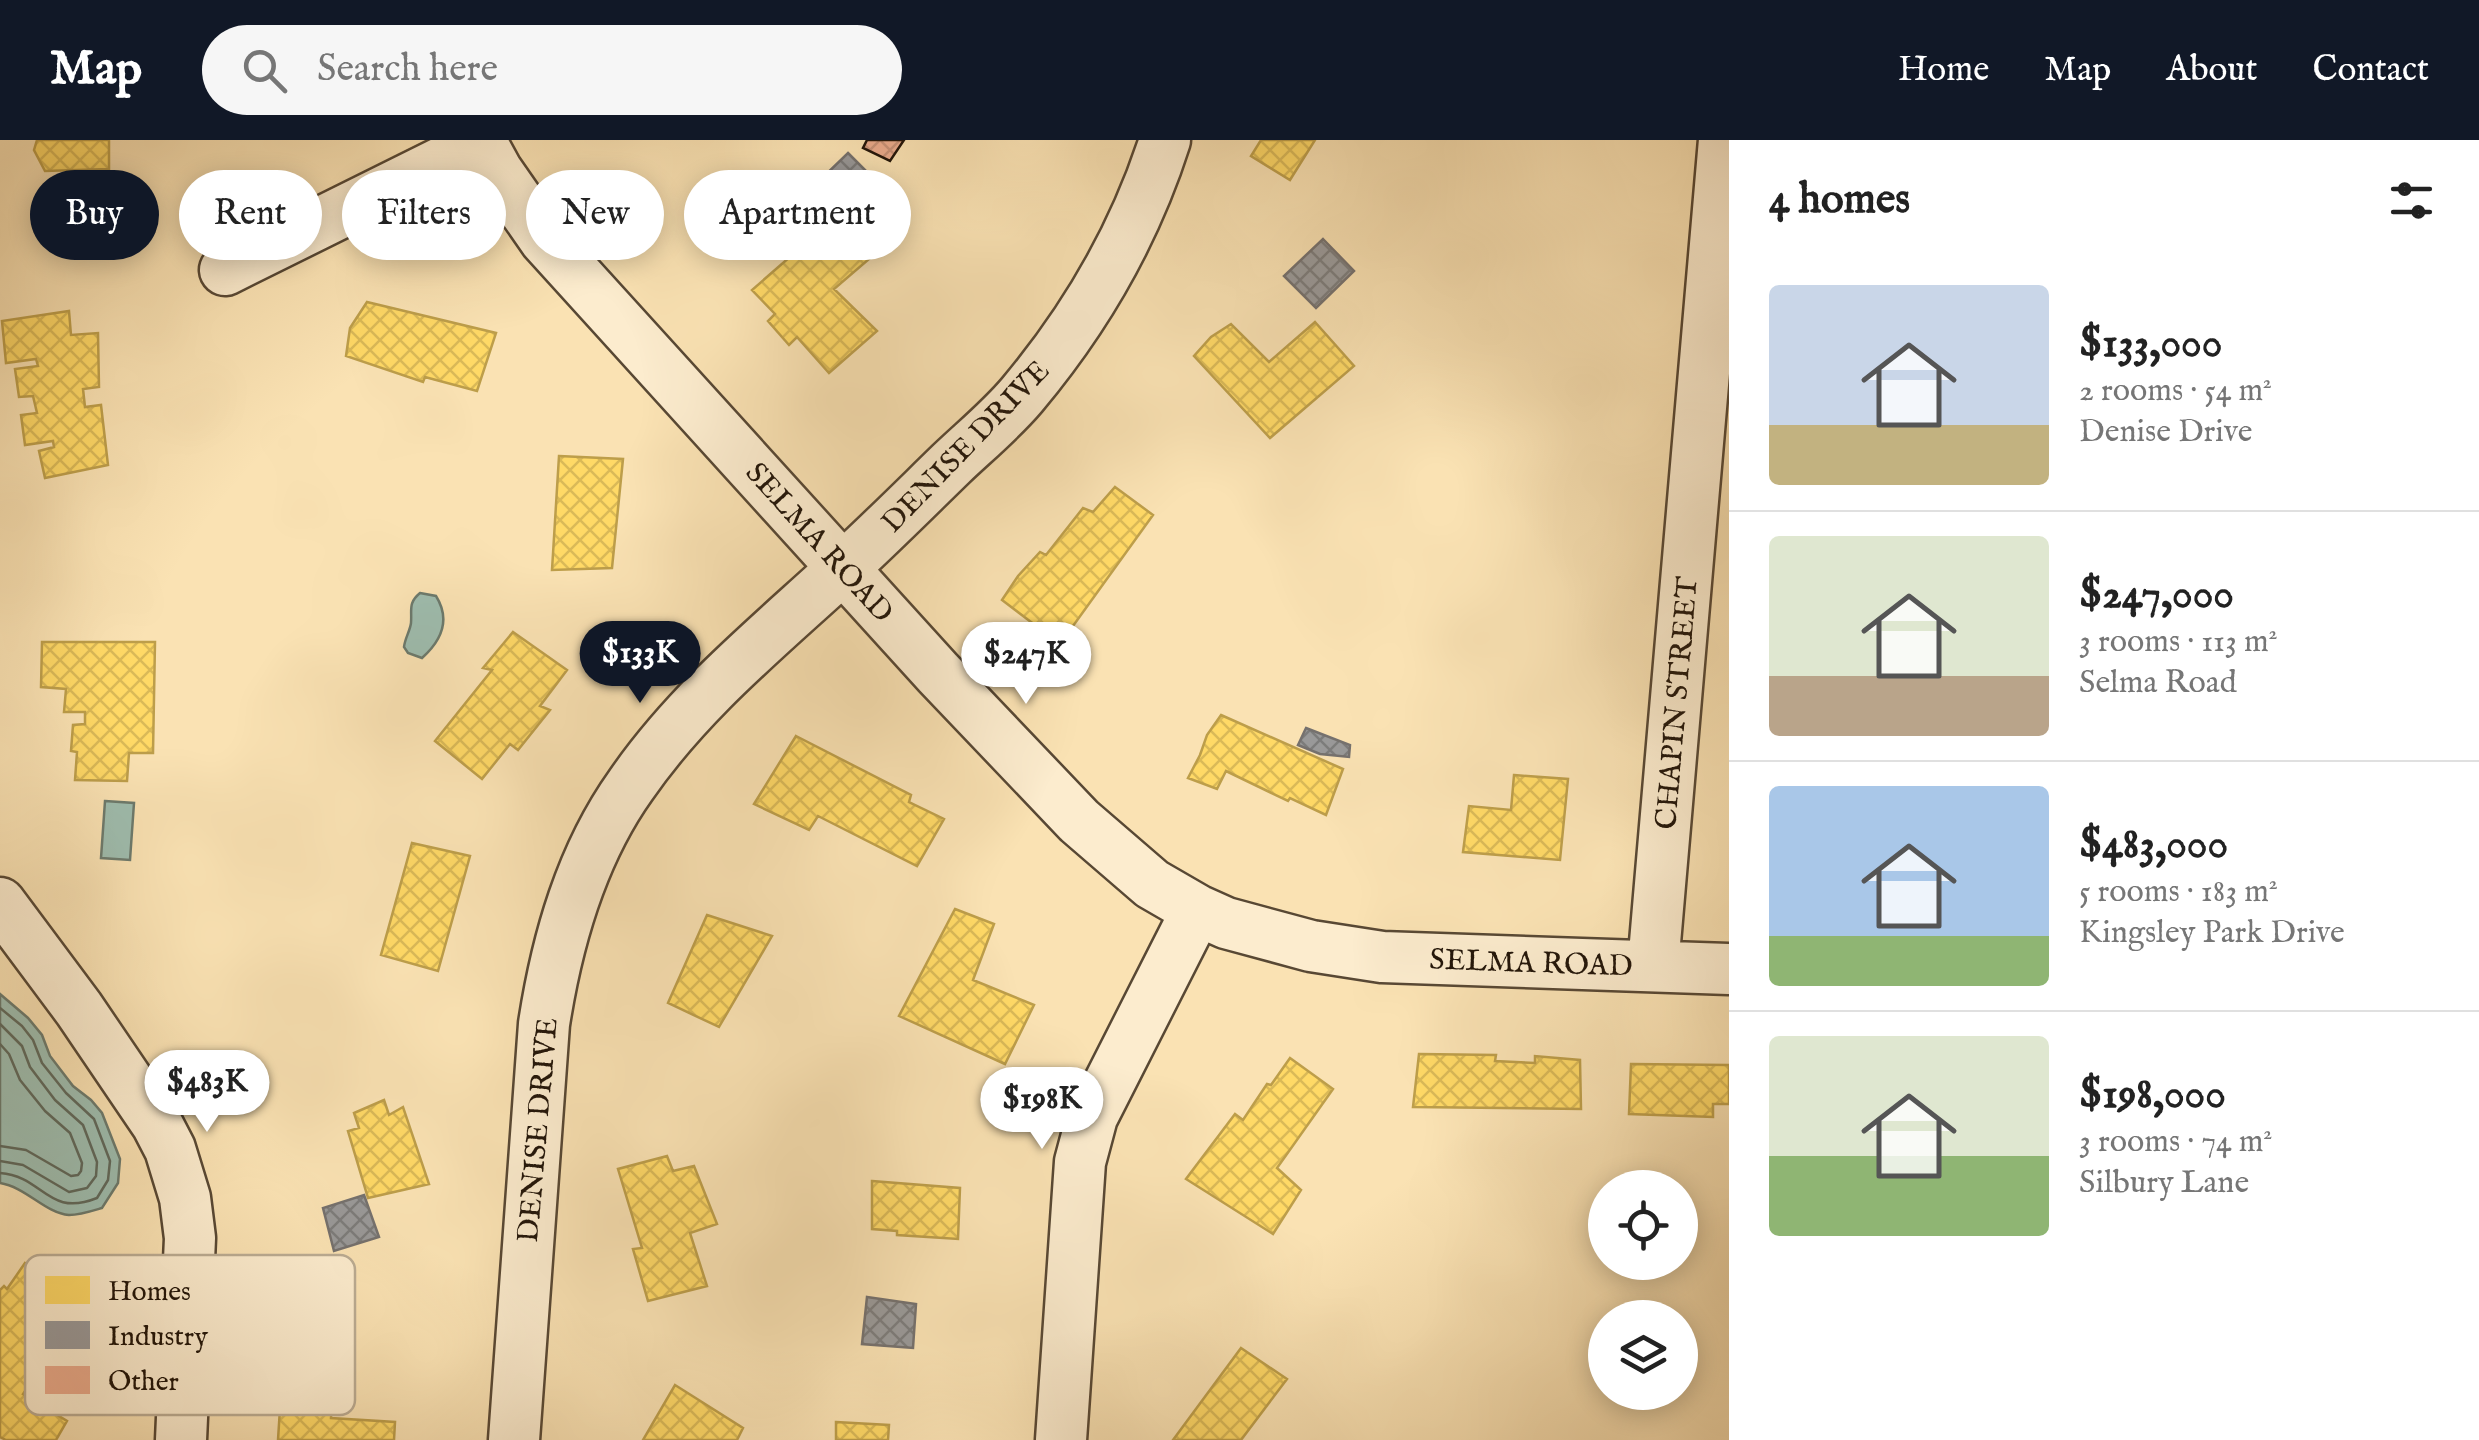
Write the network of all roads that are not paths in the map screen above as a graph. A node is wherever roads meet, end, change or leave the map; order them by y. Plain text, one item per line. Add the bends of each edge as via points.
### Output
1 (1165, 140) edge
2 (1724, 140) edge
3 (481, 142) edge
4 (225, 270) dead end
5 (844, 568) junction
6 (0, 903) edge
7 (1196, 910) junction
8 (1654, 966) junction
9 (1729, 970) edge
10 (189, 1255) edge
11 (182, 1415) edge
12 (181, 1440) edge
13 (514, 1440) edge
14 (1061, 1440) edge

1 - 5 street, DENISE DRIVE via 1118,255 1067,338 1019,399
2 - 8 street, CHAPIN STREET
3 - 4 street
3 - 5 street, SELMA ROAD via 545,240
5 - 7 street, SELMA ROAD via 1079,821 1152,884
5 - 13 street, DENISE DRIVE via 673,728 628,787 569,910 544,1024
6 - 10 street via 157,1124 185,1198
7 - 8 street, SELMA ROAD via 1311,946 1382,956
7 - 14 street via 1092,1116 1080,1162
8 - 9 street, SELMA ROAD
11 - 12 street

